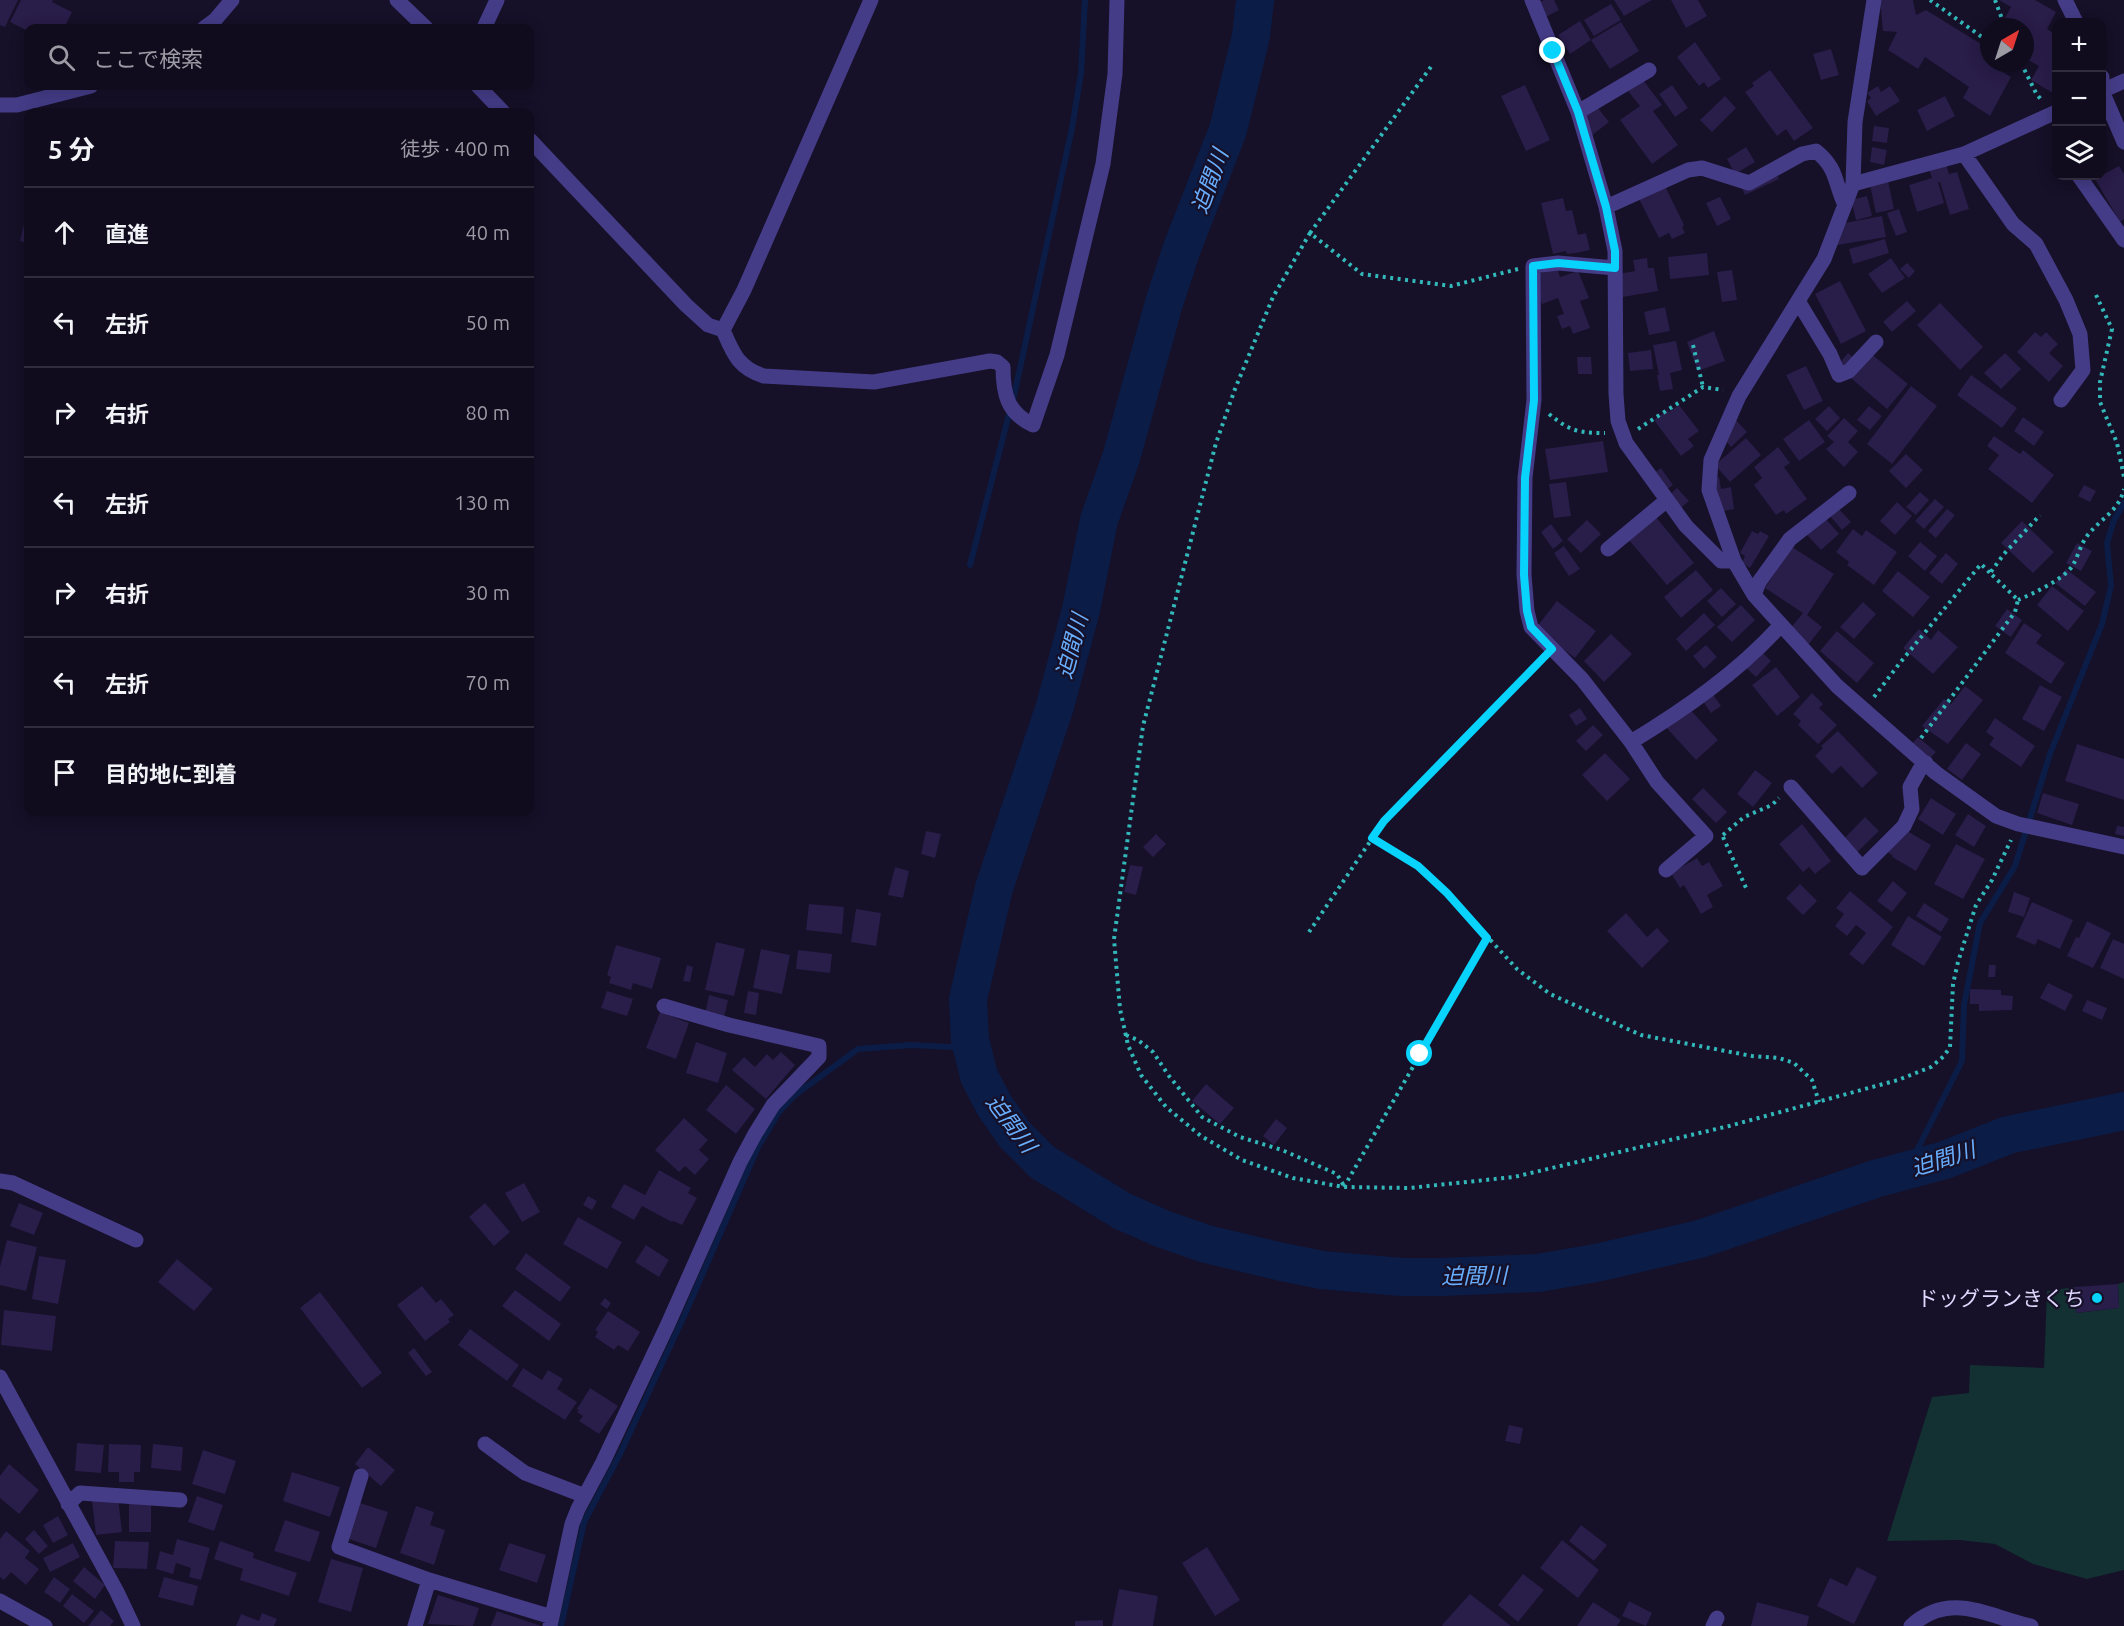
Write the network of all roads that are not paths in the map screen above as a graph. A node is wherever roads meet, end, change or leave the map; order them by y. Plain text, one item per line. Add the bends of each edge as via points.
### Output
1 (232, 0) edge
2 (397, 0) edge
3 (497, 0) edge
4 (871, 0) edge
5 (1118, 0) edge
6 (1532, 0) edge
7 (1874, 0) edge
8 (2066, 0) edge
9 (2074, 18) edge
10 (210, 24) edge
11 (422, 24) edge
12 (486, 24) edge
13 (1649, 70) dead end
14 (2124, 81) edge
15 (2106, 89) edge
16 (75, 90) edge
17 (482, 90) edge
18 (2106, 100) edge
19 (0, 105) edge
20 (499, 108) edge
21 (1578, 112) junction
22 (2052, 118) edge
23 (2124, 142) edge
24 (534, 144) edge
25 (1964, 154) junction
26 (2082, 180) edge
27 (1853, 183) junction
28 (1845, 205) junction
29 (1606, 207) junction
30 (2124, 240) edge
31 (1615, 268) junction
32 (1798, 302) junction
33 (723, 330) junction
34 (1876, 342) dead end
35 (2061, 400) dead end
36 (1849, 492) dead end
37 (1667, 500) junction
38 (1608, 549) dead end
39 (1734, 561) junction
40 (1754, 595) junction
41 (1780, 626) junction
42 (1631, 742) junction
43 (1926, 763) junction
44 (1791, 787) road end
45 (2124, 847) edge
46 (1666, 870) dead end
47 (664, 1006) dead end
48 (0, 1181) edge
49 (136, 1240) dead end
50 (0, 1377) edge
51 (5, 1394) edge
52 (485, 1444) dead end
53 (362, 1476) dead end
54 (585, 1496) junction
55 (180, 1500) dead end
56 (68, 1504) junction
57 (429, 1580) junction
58 (0, 1601) edge
59 (551, 1622) edge
60 (45, 1626) edge
61 (133, 1626) edge
62 (415, 1626) edge
63 (1911, 1626) edge
64 (2031, 1626) edge

1 - 10 street
2 - 11 street
3 - 12 street
4 - 33 street
5 - 33 street via 1115,74 1103,164 1057,356 1033,425 1024,421 1006,400 1003,367 997,362 874,382 764,376 742,364
6 - 21 street
7 - 27 street via 1854,122
8 - 9 street
13 - 21 street
14 - 15 street
16 - 19 street via 17,105
17 - 20 street
18 - 23 street
21 - 29 street
22 - 25 street
24 - 33 street via 686,305 708,325
25 - 27 street
25 - 35 street via 2013,224 2036,244 2080,334 2083,370
26 - 30 street
27 - 28 street
28 - 29 street via 1836,176 1816,151 1802,154 1749,183 1702,168 1688,170
28 - 32 street via 1824,259
29 - 31 street
31 - 37 street via 1618,421
31 - 42 street via 1558,263 1533,266 1533,405 1525,478 1524,575 1531,627 1582,679
32 - 34 street via 1839,375 1849,371
32 - 39 street via 1742,392 1711,460 1708,490
36 - 40 street via 1790,539
37 - 38 street
37 - 39 street via 1721,561
39 - 40 street
40 - 41 street
41 - 42 street via 1738,668
41 - 43 street via 1837,686
42 - 46 street via 1657,782 1706,836
43 - 44 street via 1910,787 1912,809 1904,825 1862,868
43 - 45 street via 1996,816
47 - 54 street via 819,1046 819,1058 773,1105 740,1162
48 - 49 street via 13,1183
50 - 51 street
51 - 56 street
52 - 54 street via 525,1473
53 - 57 street via 339,1546
54 - 59 street via 572,1524
55 - 56 street via 80,1493
56 - 61 street
57 - 59 street
57 - 62 street
58 - 60 street
63 - 64 street via 1922,1616 1962,1607

